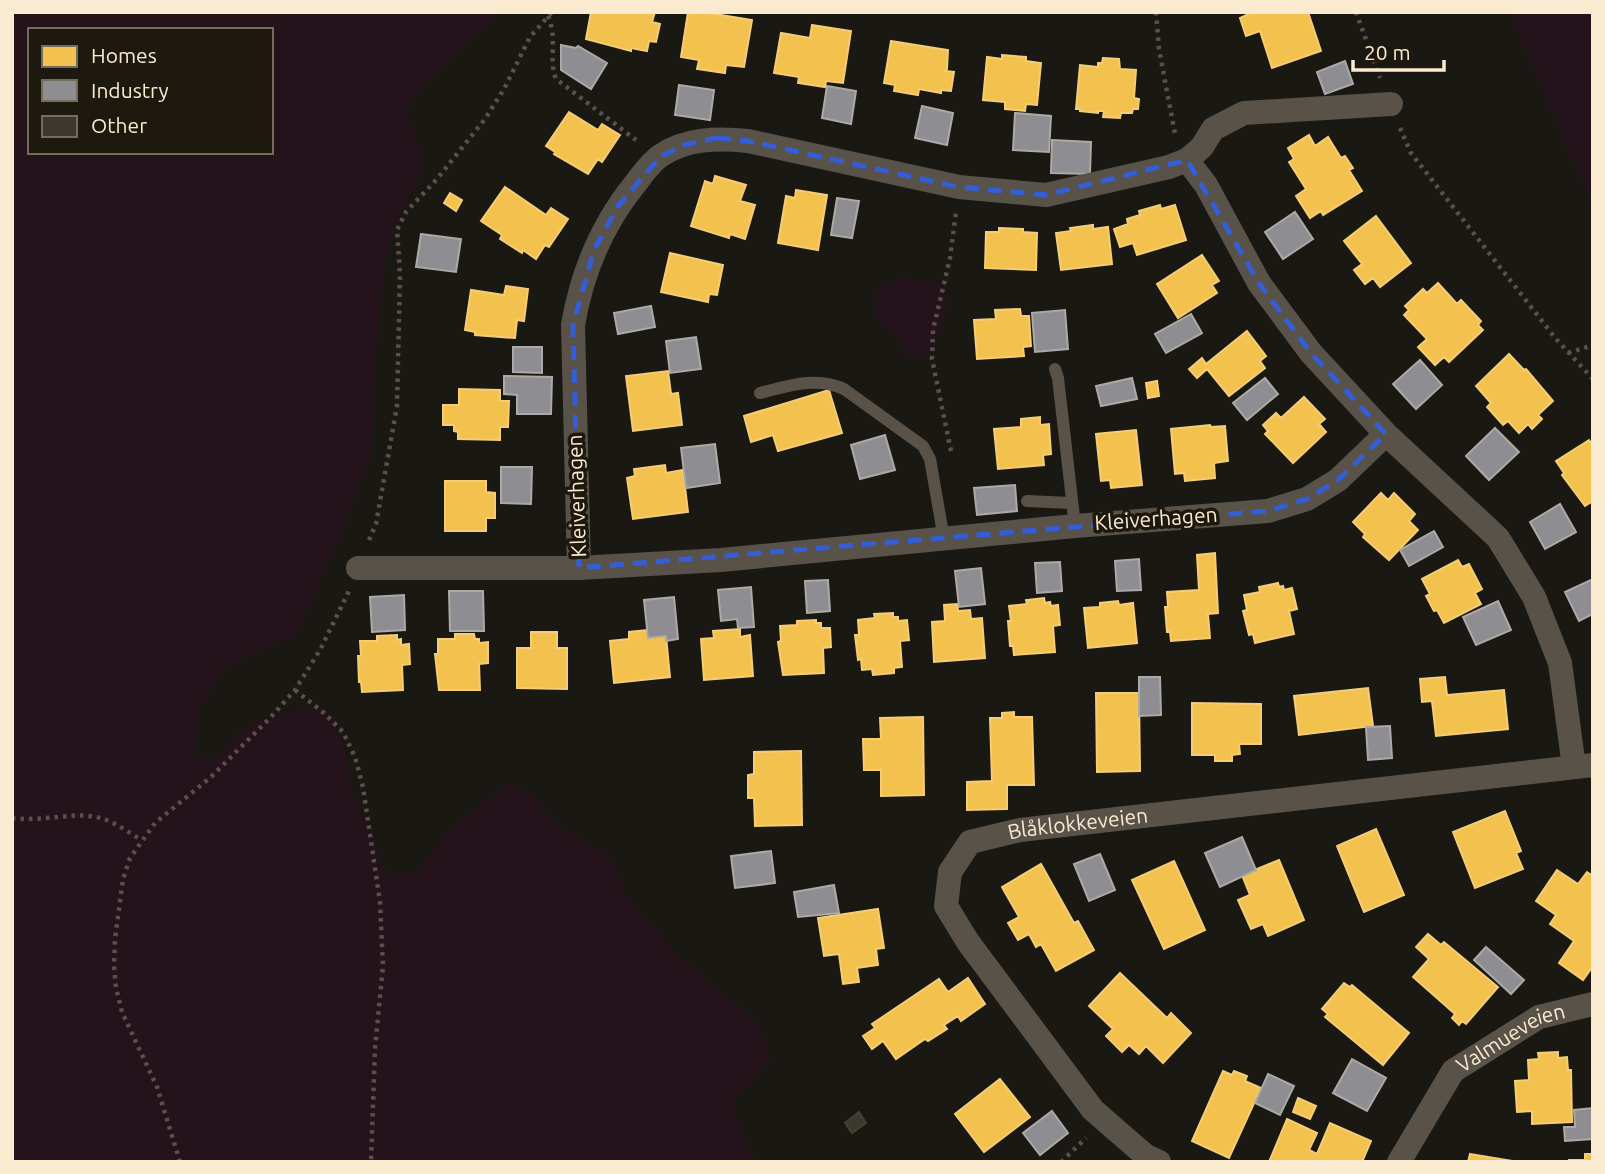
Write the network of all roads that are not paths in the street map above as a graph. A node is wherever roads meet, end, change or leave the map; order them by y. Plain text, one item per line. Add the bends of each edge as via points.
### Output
1 (1391, 104) road end
2 (1188, 160) junction
3 (1055, 369) dead end
4 (760, 393) dead end
5 (1386, 434) junction
6 (1027, 501) dead end
7 (1073, 514) junction
8 (944, 539) junction
9 (358, 568) road end
10 (579, 568) junction
11 (1583, 766) edge
12 (1593, 1004) edge
13 (1159, 1162) edge
14 (1399, 1162) edge

1 - 2 street via 1244,113 1213,129
2 - 5 street via 1259,283 1311,353
2 - 10 street, Kleiverhagen via 1046,195 959,187 748,141 717,138 684,145 660,157 618,206 579,289 573,325
3 - 7 lane
4 - 8 lane via 796,384 833,384 923,446 930,459
5 - 7 street, Kleiverhagen via 1338,480 1307,499 1268,511
5 - 11 street via 1498,538 1534,597 1560,663
6 - 7 lane
7 - 8 street, Kleiverhagen
8 - 10 street, Kleiverhagen
9 - 10 street
11 - 13 street, Blåklokkeveien via 1020,830 970,842 950,872 946,906 1093,1110
12 - 14 street, Valmueveien via 1539,1017 1453,1071

